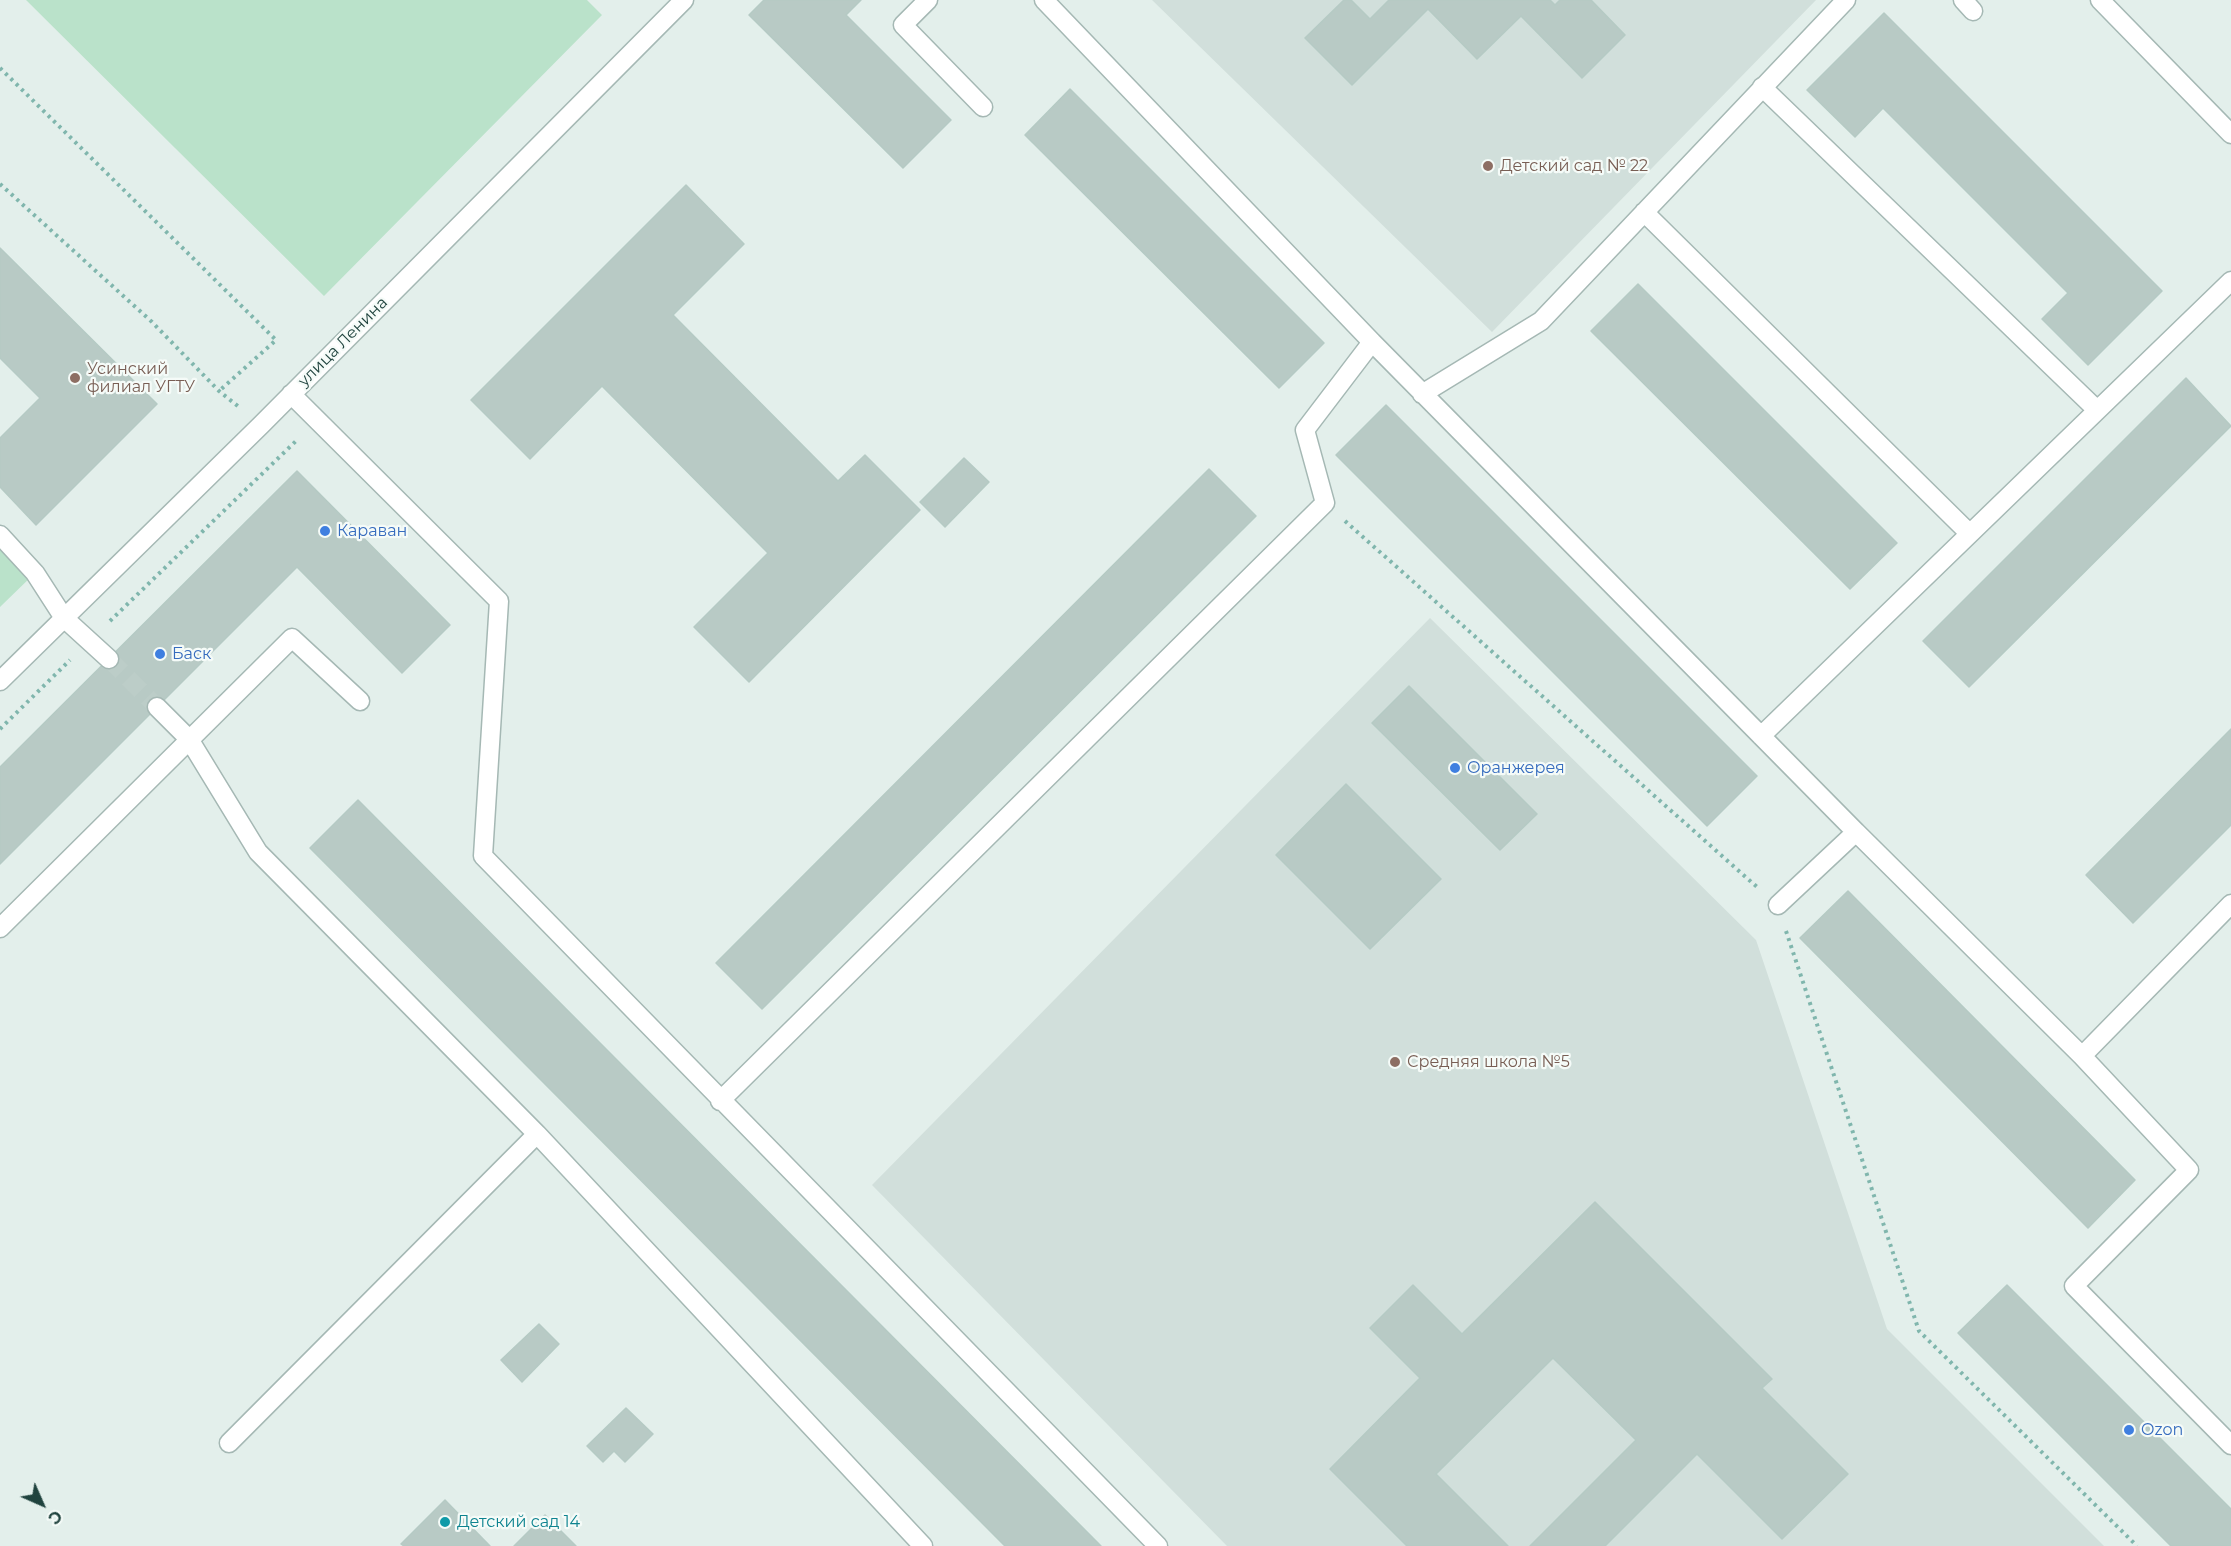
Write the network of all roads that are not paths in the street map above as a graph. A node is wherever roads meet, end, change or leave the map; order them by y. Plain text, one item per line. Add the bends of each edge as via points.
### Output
1 (684, 0) edge
2 (928, 0) edge
3 (1044, 0) edge
4 (1846, 0) edge
5 (2100, 0) edge
6 (1762, 87) junction
7 (983, 107) dead end
8 (2231, 134) edge
9 (1644, 212) junction
10 (2231, 281) edge
11 (1372, 342) junction
12 (291, 394) junction
13 (1422, 394) junction
14 (2097, 410) junction
15 (1969, 533) junction
16 (0, 535) edge
17 (64, 618) junction
18 (109, 659) tunnel mouth
19 (0, 681) edge
20 (360, 701) dead end
21 (157, 707) tunnel mouth
22 (1761, 736) junction
23 (189, 739) junction
24 (1856, 832) junction
25 (2231, 904) edge
26 (1778, 905) road end
27 (0, 928) edge
28 (2082, 1056) junction
29 (720, 1101) junction
30 (537, 1134) junction
31 (230, 1443) dead end
32 (2231, 1445) edge
33 (923, 1546) edge
34 (1158, 1546) edge

1 - 12 street, улица Ленина
2 - 7 street via 903,25
3 - 11 street
4 - 6 street
5 - 8 street
6 - 9 street
6 - 14 street
9 - 13 street via 1541,321
9 - 15 street
10 - 14 street
11 - 13 street
11 - 29 street via 1305,430 1324,503
12 - 17 street, улица Ленина
12 - 29 street via 499,601 483,856
13 - 22 street
14 - 15 street
15 - 22 street
16 - 17 street via 35,573
17 - 18 street
17 - 19 street, улица Ленина
20 - 23 street via 292,638
21 - 23 street
22 - 24 street
23 - 27 street
23 - 30 street via 258,852
24 - 26 street
24 - 28 street
25 - 28 street
28 - 32 street via 2189,1170 2073,1286
29 - 34 street
30 - 31 street
30 - 33 street

